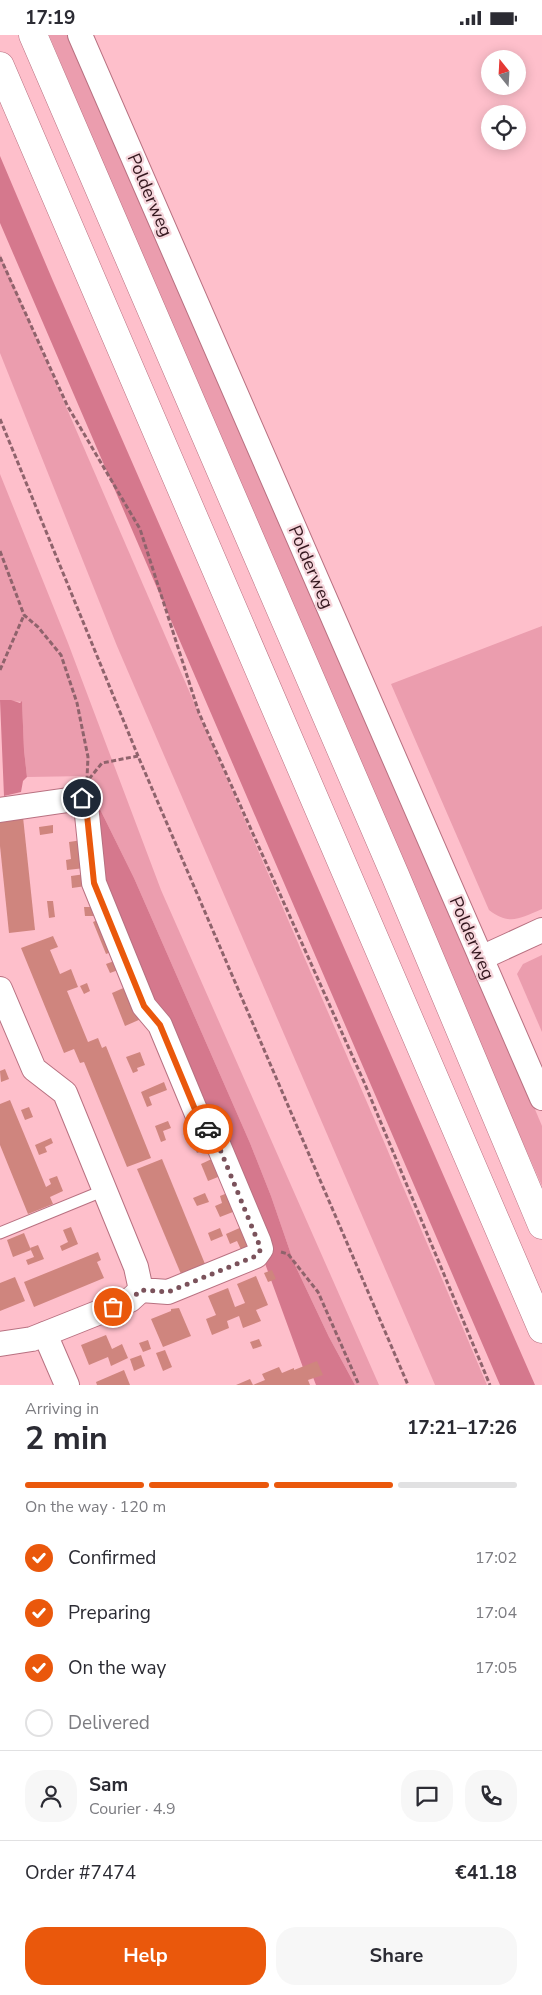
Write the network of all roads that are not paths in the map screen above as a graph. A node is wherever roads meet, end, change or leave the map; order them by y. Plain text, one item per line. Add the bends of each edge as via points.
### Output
1 (33, 35) edge
2 (80, 35) edge
3 (0, 66) edge
4 (0, 810) edge
5 (542, 930) edge
6 (481, 959) junction
7 (0, 989) edge
8 (542, 1098) edge
9 (104, 1190) junction
10 (542, 1225) edge
11 (0, 1233) edge
12 (141, 1290) junction
13 (542, 1329) edge
14 (45, 1334) junction
15 (0, 1343) edge
16 (68, 1385) edge

1 - 10 highway
2 - 6 street, Polderweg
3 - 13 highway
4 - 12 street via 82,798 86,805 94,883 144,1006 160,1025 199,1119 215,1137 261,1249 256,1256 168,1292
5 - 6 street
6 - 8 street, Polderweg
7 - 9 street via 34,1069 65,1093
9 - 11 lane
9 - 12 street via 136,1267
12 - 14 street via 130,1300
14 - 15 street
14 - 16 street

